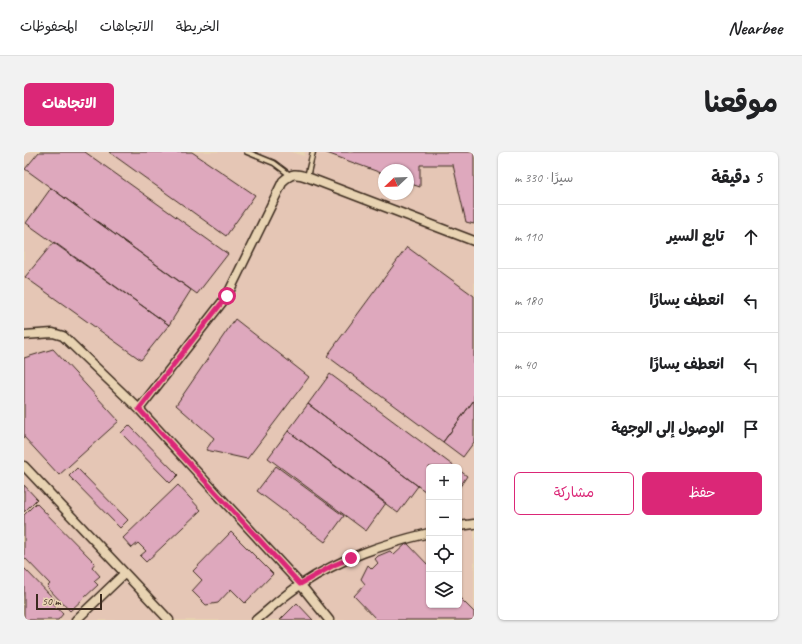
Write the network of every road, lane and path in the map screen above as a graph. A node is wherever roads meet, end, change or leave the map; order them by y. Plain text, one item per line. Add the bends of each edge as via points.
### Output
1 (247, 152) edge
2 (313, 152) edge
3 (290, 175) junction
4 (307, 176) junction
5 (474, 241) edge
6 (24, 335) edge
7 (139, 409) junction
8 (24, 466) edge
9 (474, 524) edge
10 (462, 526) edge
11 (426, 534) edge
12 (124, 574) junction
13 (300, 584) junction
14 (76, 620) edge
15 (169, 620) edge
16 (256, 620) edge
17 (329, 620) edge

1 - 3 lane via 274,162
2 - 4 lane
3 - 4 street via 297,173
3 - 7 street via 283,181 227,296
4 - 5 street
6 - 7 street via 53,333 63,336
7 - 13 street
8 - 12 street
9 - 10 street
11 - 13 street via 369,550 334,565
12 - 14 street
12 - 15 street
13 - 16 street
13 - 17 street

